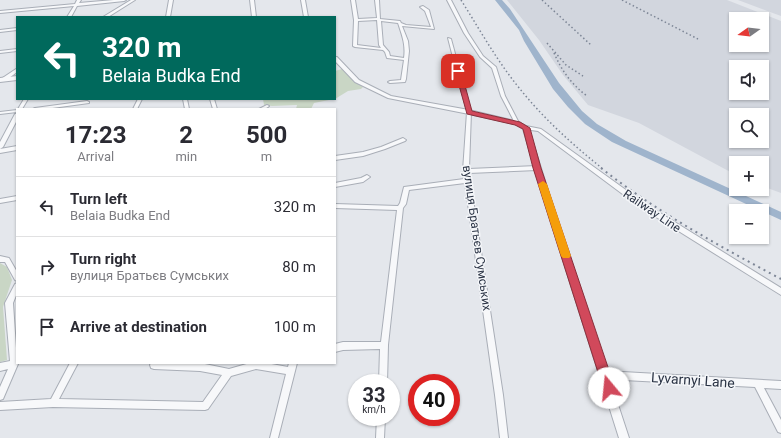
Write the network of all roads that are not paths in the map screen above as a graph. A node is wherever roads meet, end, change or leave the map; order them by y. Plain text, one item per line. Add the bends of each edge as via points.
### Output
1 (79, 0) edge
2 (124, 0) edge
3 (133, 0) edge
4 (172, 0) edge
5 (252, 0) edge
6 (303, 0) edge
7 (353, 0) edge
8 (378, 0) edge
9 (448, 0) edge
10 (77, 4) junction
11 (422, 7) dead end
12 (0, 12) edge
13 (70, 16) edge
14 (107, 16) edge
15 (168, 16) edge
16 (254, 16) edge
17 (306, 16) edge
18 (356, 20) junction
19 (380, 20) junction
20 (400, 24) junction
21 (16, 29) edge
22 (0, 31) edge
23 (449, 39) dead end
24 (384, 48) junction
25 (16, 50) edge
26 (0, 52) edge
27 (336, 59) edge
28 (405, 59) junction
29 (16, 71) edge
30 (16, 78) edge
31 (1, 80) edge
32 (390, 82) dead end
33 (87, 102) dead end
34 (267, 106) dead end
35 (42, 108) edge
36 (263, 108) edge
37 (16, 111) edge
38 (469, 112) junction
39 (0, 113) edge
40 (16, 117) edge
41 (517, 123) junction
42 (526, 128) junction
43 (403, 140) dead end
44 (0, 146) edge
45 (16, 148) edge
46 (0, 151) edge
47 (336, 158) edge
48 (537, 168) junction
49 (466, 171) junction
50 (367, 177) dead end
51 (467, 181) junction
52 (336, 185) edge
53 (16, 198) edge
54 (0, 200) edge
55 (336, 206) edge
56 (400, 208) junction
57 (0, 259) edge
58 (16, 276) edge
59 (16, 289) edge
60 (781, 292) edge
61 (384, 345) junction
62 (336, 348) edge
63 (15, 353) edge
64 (14, 364) junction
65 (73, 364) edge
66 (258, 364) edge
67 (154, 365) dead end
68 (292, 367) edge
69 (0, 368) edge
70 (229, 373) junction
71 (383, 374) edge
72 (605, 375) junction
73 (757, 384) junction
74 (781, 385) edge
75 (0, 396) edge
76 (53, 403) junction
77 (0, 406) edge
78 (381, 426) edge
79 (781, 429) edge
80 (274, 438) edge
81 (380, 438) edge
82 (504, 438) edge
83 (624, 438) edge

1 - 10 street
2 - 10 street
3 - 14 street
4 - 15 street
5 - 16 street
6 - 17 street
7 - 18 street
8 - 19 street
9 - 41 street via 482,57 494,67 503,96
10 - 12 street
10 - 13 street
11 - 20 street via 427,10 433,28
18 - 19 street
18 - 24 street via 355,46
19 - 20 street via 397,21
19 - 24 street
20 - 28 street via 406,41
21 - 22 street
23 - 38 street, вулиця Братьєв Сумських
24 - 28 street via 391,59
25 - 26 street
27 - 38 street via 357,80 390,97
28 - 32 street via 403,81
29 - 31 street
30 - 31 street
33 - 35 street
34 - 36 street
37 - 39 street
38 - 41 street
38 - 49 street, вулиця Братьєв Сумських
40 - 44 street
41 - 42 street
42 - 48 street
42 - 60 street, Railway Line via 539,130 642,205
43 - 47 street via 363,154
45 - 46 street
48 - 49 street
48 - 72 street
49 - 51 street, вулиця Братьєв Сумських
50 - 52 street
51 - 56 street via 406,188
51 - 82 street, вулиця Братьєв Сумських
53 - 54 street
55 - 56 street
56 - 61 street
57 - 58 street via 7,260
59 - 63 street via 10,304
61 - 62 street
61 - 71 street
63 - 64 street
64 - 69 street
64 - 75 street
65 - 76 street
66 - 68 street
66 - 70 street
67 - 70 street
68 - 80 street
70 - 76 street via 205,406
72 - 73 street, Lyvarnyi Lane
72 - 83 street
73 - 74 street, Lyvarnyi Lane
73 - 79 street
76 - 77 street
78 - 81 street

